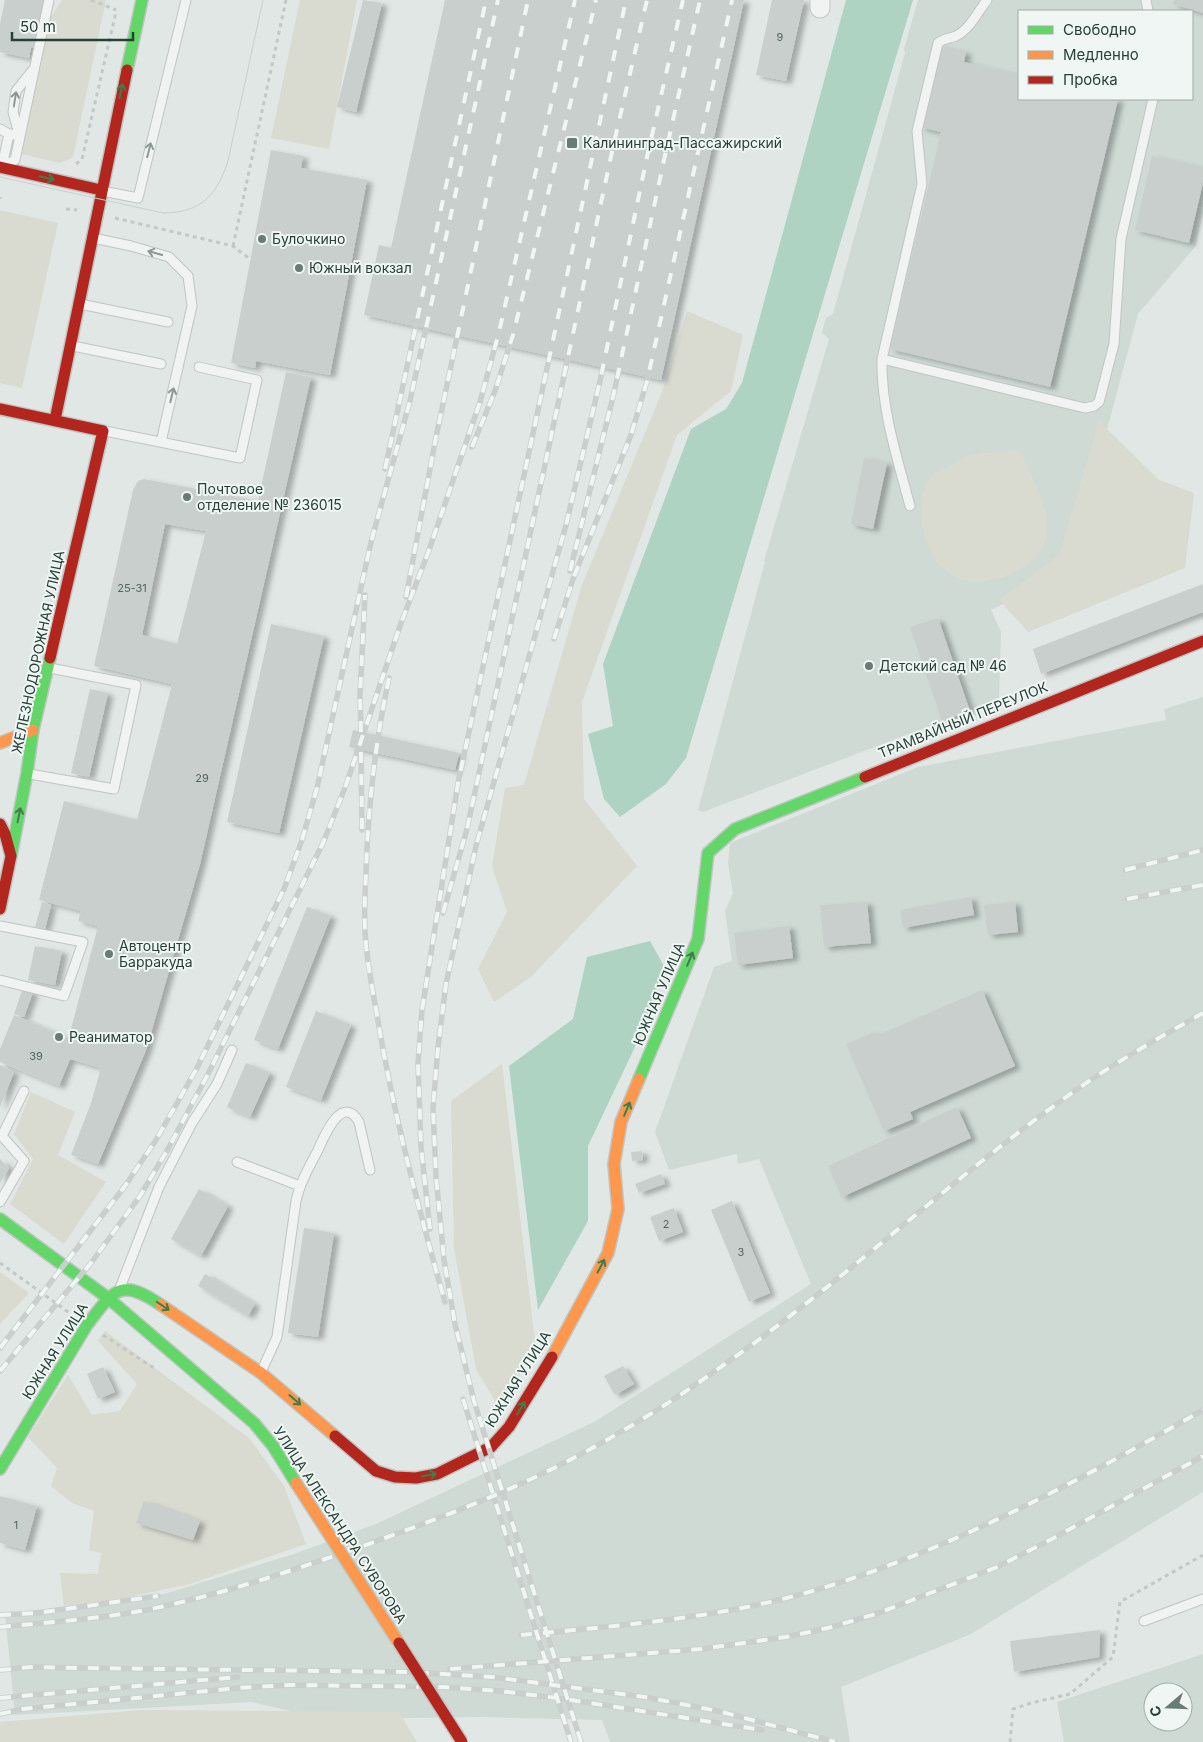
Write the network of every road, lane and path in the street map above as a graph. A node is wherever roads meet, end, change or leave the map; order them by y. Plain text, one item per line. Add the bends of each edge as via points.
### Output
1 (49, 0) edge
2 (91, 0) edge
3 (142, 0) edge
4 (186, 0) edge
5 (286, 0) edge
6 (987, 0) edge
7 (118, 5) dead end
8 (116, 10) junction
9 (34, 68) junction
10 (1152, 100) edge
11 (0, 129) edge
12 (9, 134) junction
13 (20, 136) junction
14 (74, 166) dead end
15 (1, 167) edge
16 (101, 190) junction
17 (66, 210) dead end
18 (78, 210) dead end
19 (112, 218) dead end
20 (92, 238) junction
21 (233, 246) junction
22 (250, 259) dead end
23 (78, 304) junction
24 (168, 322) dead end
25 (70, 345) junction
26 (882, 359) junction
27 (161, 364) dead end
28 (199, 367) dead end
29 (0, 409) edge
30 (54, 420) junction
31 (103, 431) junction
32 (161, 442) junction
33 (910, 506) dead end
34 (1203, 641) edge
35 (48, 668) junction
36 (33, 730) junction
37 (0, 743) edge
38 (27, 774) junction
39 (0, 824) edge
40 (735, 828) joint
41 (11, 856) junction
42 (0, 909) edge
43 (0, 926) edge
44 (0, 980) edge
45 (232, 1050) dead end
46 (24, 1090) dead end
47 (237, 1162) dead end
48 (370, 1170) dead end
49 (300, 1186) junction
50 (0, 1202) edge
51 (0, 1219) edge
52 (0, 1263) edge
53 (119, 1290) junction
54 (108, 1298) junction
55 (87, 1325) junction
56 (158, 1371) dead end
57 (261, 1373) junction
58 (0, 1469) edge
59 (1203, 1555) edge
60 (1203, 1598) edge
61 (1144, 1622) dead end
62 (462, 1742) edge
63 (1010, 1742) edge

1 - 9 lane
2 - 8 path
16 -> 3 street
16 -> 4 lane via 138,198
5 - 21 path
6 - 26 lane via 968,26 956,36 938,43 916,131 922,184
7 - 8 path
8 - 14 path via 82,160
9 - 13 lane
13 -> 9 lane via 13,112 16,91
10 - 26 lane via 1121,239 1114,344 1099,402 1085,408
11 - 12 lane
12 - 13 lane
12 - 15 lane
13 - 15 lane via 15,160
15 -> 16 street
16 - 20 street
17 - 18 path
19 - 21 path
20 - 23 street
32 -> 20 lane via 192,306 188,276 169,257
21 - 22 path
23 - 24 lane
23 - 25 street
25 - 27 lane
25 - 30 street
26 - 33 lane via 887,418
28 - 32 lane via 257,380 240,458
29 - 30 street
30 - 31 street
31 - 32 lane
31 - 35 street, ЖЕЛЕЗНОДОРОЖНАЯ УЛИЦА
34 - 40 street, ТРАМВАЙНЫЙ ПЕРЕУЛОК
35 - 36 street, ЖЕЛЕЗНОДОРОЖНАЯ УЛИЦА
35 - 38 lane via 136,685 114,789
36 - 37 street
36 - 38 street, ЖЕЛЕЗНОДОРОЖНАЯ УЛИЦА
41 -> 38 street, ЖЕЛЕЗНОДОРОЖНАЯ УЛИЦА
39 - 41 street
57 -> 40 street, ЮЖНАЯ УЛИЦА via 376,1471 395,1477 437,1474 469,1460 492,1446 509,1427 560,1343 608,1253 618,1209 614,1164 621,1122 698,939 708,854
41 - 42 street, ЖЕЛЕЗНОДОРОЖНАЯ УЛИЦА
43 - 44 lane via 82,942 64,996
45 - 53 lane via 217,1084 192,1123 159,1187
46 - 50 lane via 2,1136 24,1161
47 - 49 lane
48 - 49 lane via 359,1122 349,1112 343,1112 333,1120
49 - 57 lane via 277,1337
51 - 54 street, УЛИЦА АЛЕКСАНДРА СУВОРОВА
52 - 55 path
53 - 54 street, ЮЖНАЯ УЛИЦА
53 -> 57 street, ЮЖНАЯ УЛИЦА via 132,1289 148,1296
54 - 55 street, ЮЖНАЯ УЛИЦА
54 - 62 street, УЛИЦА АЛЕКСАНДРА СУВОРОВА, bridge via 254,1423 273,1446
55 - 56 path
55 - 58 street, ЮЖНАЯ УЛИЦА
59 - 63 path via 1120,1602 1113,1657 1070,1694 1014,1709
60 - 61 lane

